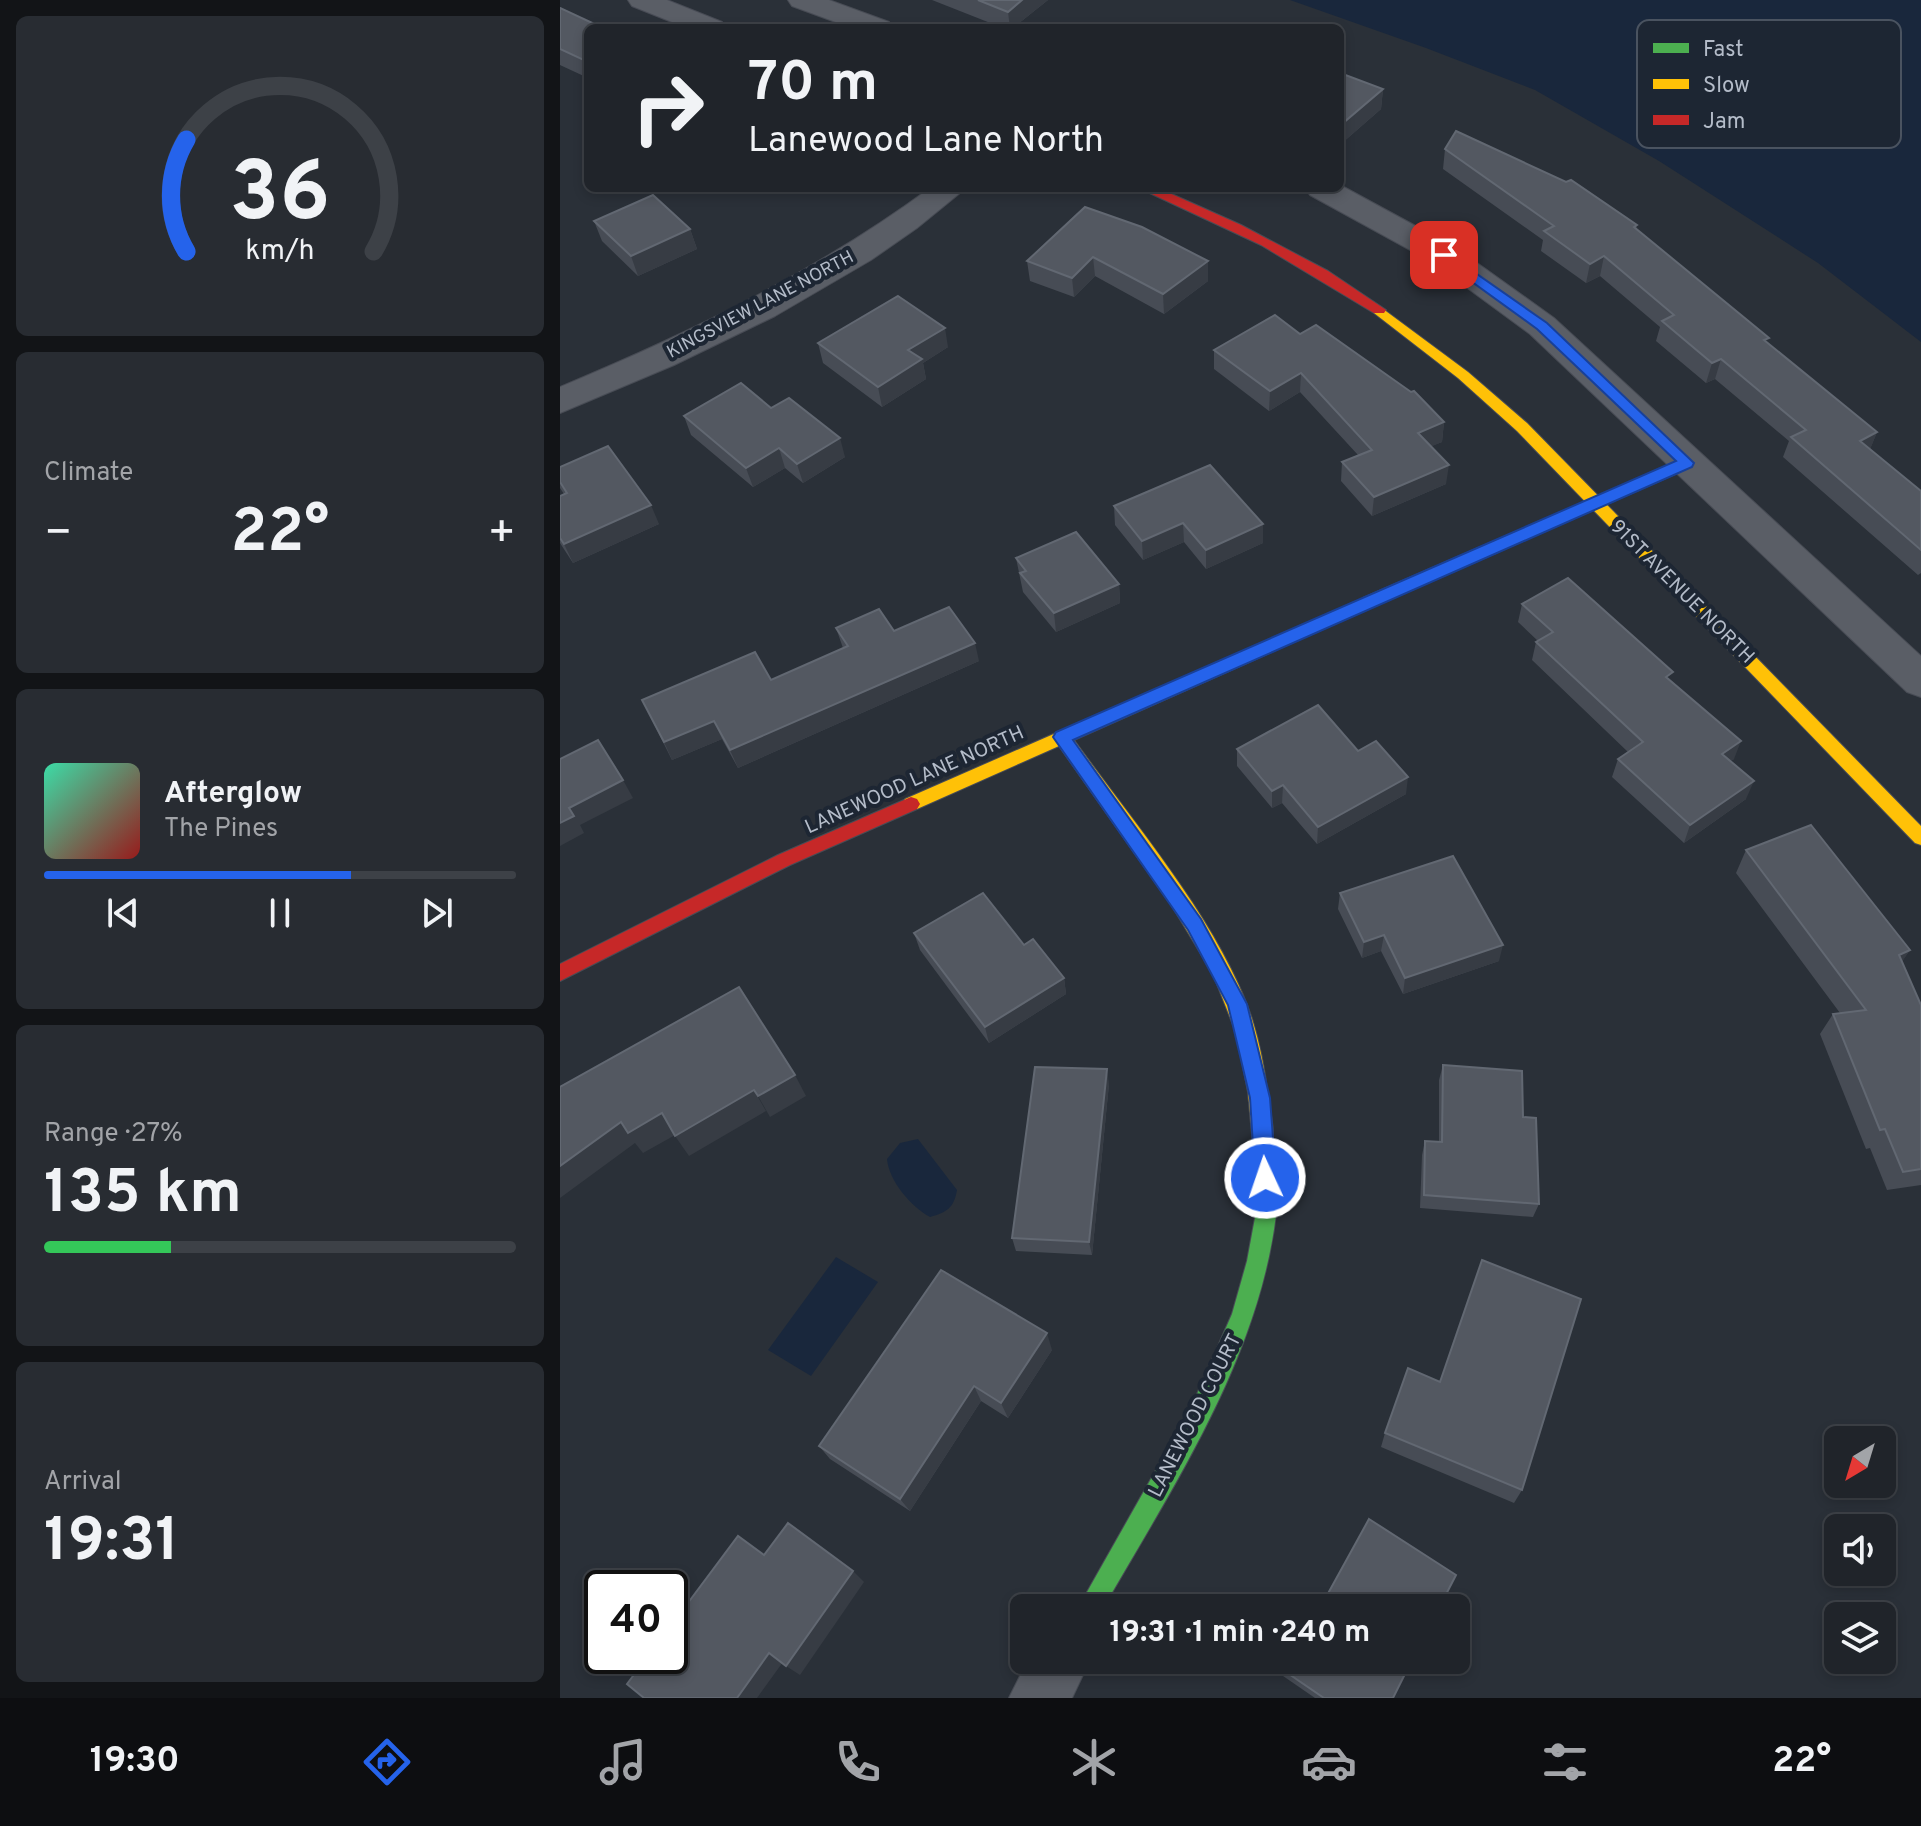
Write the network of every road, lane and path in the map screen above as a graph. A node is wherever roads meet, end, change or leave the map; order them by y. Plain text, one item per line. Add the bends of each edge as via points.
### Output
1 (642, 0) edge
2 (802, 0) edge
3 (823, 20) edge
4 (702, 24) edge
5 (851, 24) edge
6 (945, 192) edge
7 (1155, 192) edge
8 (1329, 192) edge
9 (560, 401) edge
10 (1686, 463) junction
11 (1595, 503) junction
12 (1921, 681) edge
13 (1062, 737) junction
14 (1921, 838) edge
15 (560, 973) edge
16 (1098, 1594) edge
17 (1053, 1674) edge
18 (1039, 1698) edge

1 - 4 street
2 - 3 street
3 - 5 street
6 - 9 street, KINGSVIEW LANE NORTH via 829,271 720,329
7 - 11 street, 91ST AVENUE NORTH via 1253,234 1345,286 1504,411
8 - 10 street via 1390,223 1496,291 1542,326
10 - 11 street, LANEWOOD LANE NORTH
10 - 12 street
11 - 13 street, LANEWOOD LANE NORTH
11 - 14 street, 91ST AVENUE NORTH
13 - 15 street, LANEWOOD LANE NORTH via 784,860
13 - 16 street, LANEWOOD COURT via 1194,925 1237,1004 1260,1098 1267,1205 1244,1316 1193,1425
17 - 18 street

